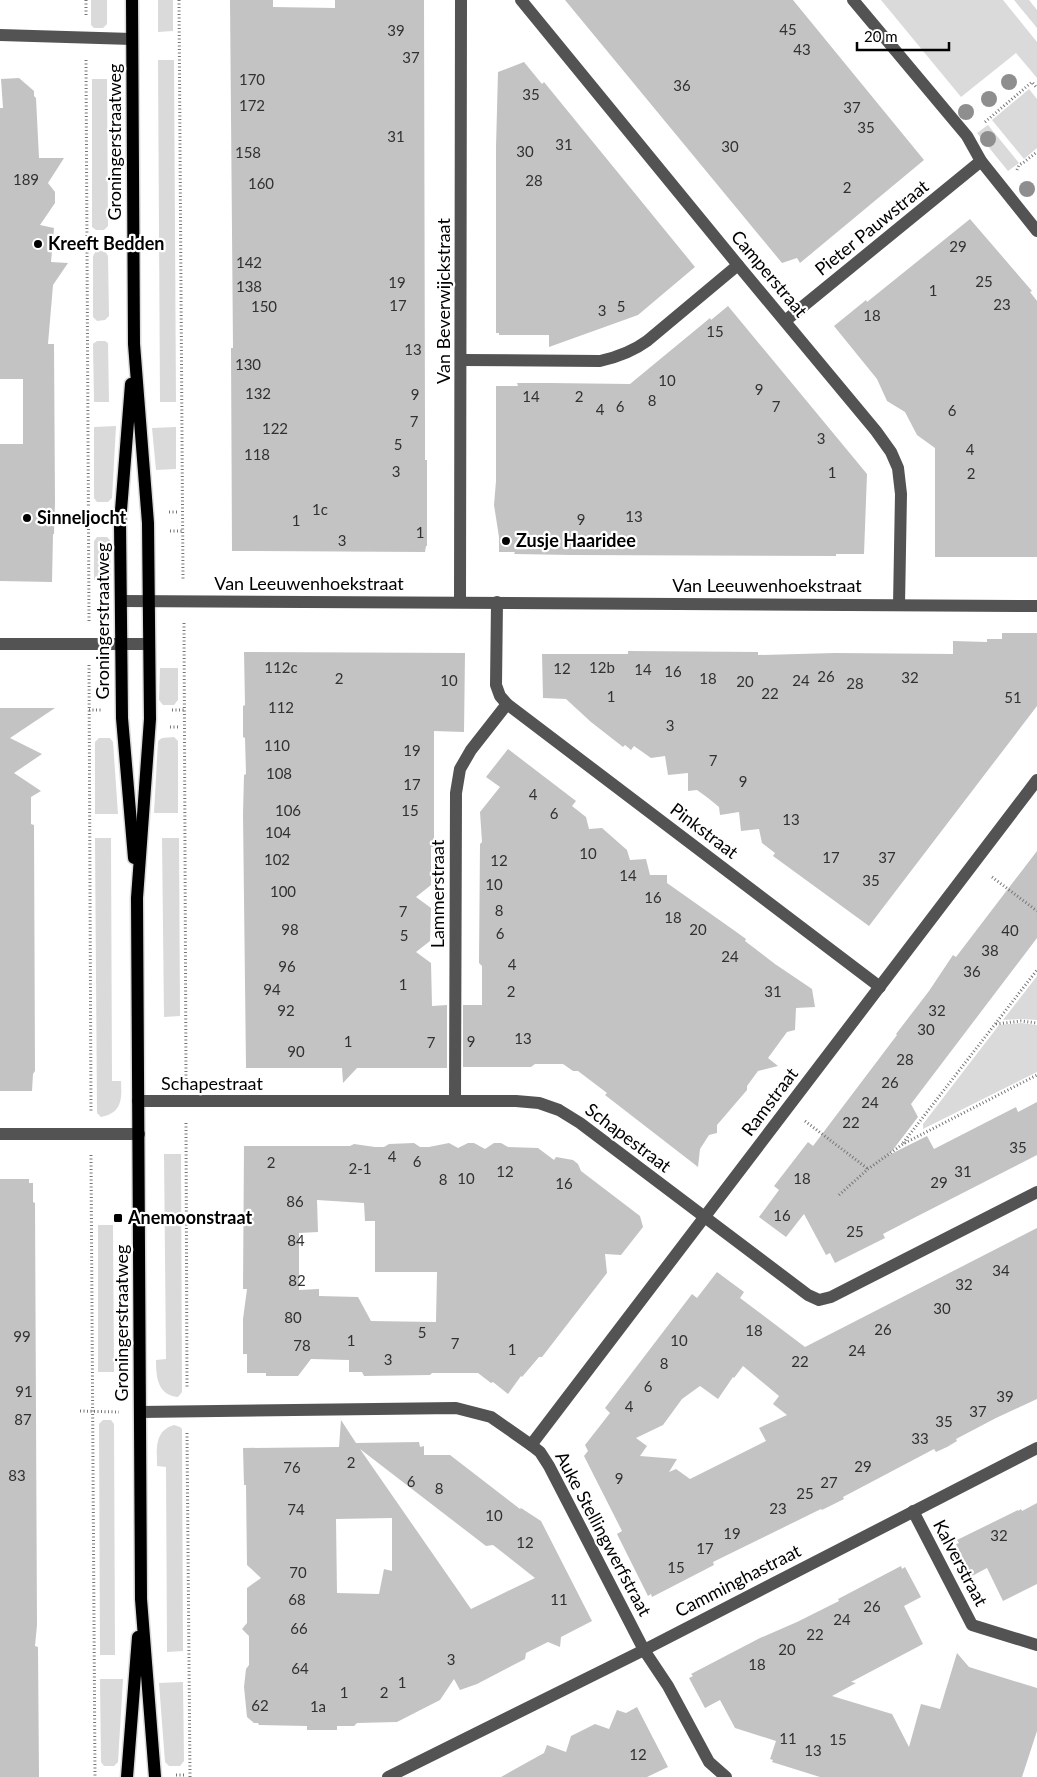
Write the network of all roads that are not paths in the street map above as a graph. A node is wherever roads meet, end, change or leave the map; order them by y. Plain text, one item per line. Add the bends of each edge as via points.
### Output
1 (132, 0) edge
2 (461, 0) edge
3 (521, 0) edge
4 (853, 0) edge
5 (0, 35) edge
6 (132, 39) junction
7 (981, 161) junction
8 (1037, 230) edge
9 (738, 265) junction
10 (785, 321) junction
11 (134, 344) junction
12 (462, 360) junction
13 (121, 601) junction
14 (148, 601) junction
15 (460, 602) junction
16 (497, 602) junction
17 (899, 605) junction
18 (1037, 606) edge
19 (0, 644) edge
20 (121, 644) junction
21 (149, 644) junction
22 (506, 704) junction
23 (1037, 780) edge
24 (137, 898) junction
25 (880, 987) junction
26 (455, 1100) junction
27 (138, 1102) junction
28 (0, 1134) edge
29 (138, 1134) junction
30 (1037, 1192) edge
31 (704, 1218) junction
32 (140, 1412) junction
33 (531, 1444) junction
34 (1037, 1448) edge
35 (913, 1511) junction
36 (141, 1599) junction
37 (1037, 1645) edge
38 (644, 1650) junction
39 (128, 1777) edge
40 (154, 1777) edge
41 (388, 1777) edge
42 (726, 1777) edge

1 - 6 main road, Groningerstraatweg
2 - 12 street, Van Beverwijckstraat
3 - 9 street, Camperstraat
4 - 7 street via 966,136
5 - 6 street
6 - 11 main road, Groningerstraatweg
7 - 8 street
7 - 10 street, Pieter Pauwstraat
9 - 10 street, Camperstraat
9 - 12 street via 647,341 619,356 600,360
10 - 17 street, Camperstraat via 892,452 898,468 901,494
11 - 13 main road, Groningerstraatweg via 120,523
11 - 14 main road, Groningerstraatweg via 148,523
12 - 15 street, Van Beverwijckstraat
13 - 14 street, Van Leeuwenhoekstraat
13 - 20 main road, Groningerstraatweg
14 - 15 street, Van Leeuwenhoekstraat
14 - 21 main road, Groningerstraatweg
15 - 16 street, Van Leeuwenhoekstraat
16 - 17 street, Van Leeuwenhoekstraat
16 - 22 street via 496,685
17 - 18 street, Van Leeuwenhoekstraat
19 - 20 street
20 - 21 street
20 - 24 main road, Groningerstraatweg via 122,718
21 - 24 main road, Groningerstraatweg via 150,719
22 - 25 street, Pinkstraat
22 - 26 street, Lammerstraat via 460,769 456,793
23 - 25 street, Ramstraat
24 - 27 main road, Groningerstraatweg
25 - 31 street, Ramstraat
26 - 27 street, Schapestraat
26 - 31 street, Schapestraat via 531,1102 559,1110
27 - 29 main road, Groningerstraatweg
28 - 29 street
29 - 32 main road, Groningerstraatweg
30 - 31 street, Schapestraat via 831,1297 819,1300
31 - 33 street, Ramstraat
32 - 33 street, Auke Stellingwerfstraat via 456,1408 491,1417
32 - 36 main road, Groningerstraatweg
33 - 38 street, Auke Stellingwerfstraat via 549,1466
34 - 35 street, Camminghastraat
35 - 37 street, Kalverstraat via 972,1625
35 - 38 street, Camminghastraat
36 - 39 main road, Groningerstraatweg
36 - 40 main road, Groningerstraatweg
38 - 41 street, Camminghastraat
38 - 42 street, Auke Stellingwerfstraat via 668,1686 709,1762

